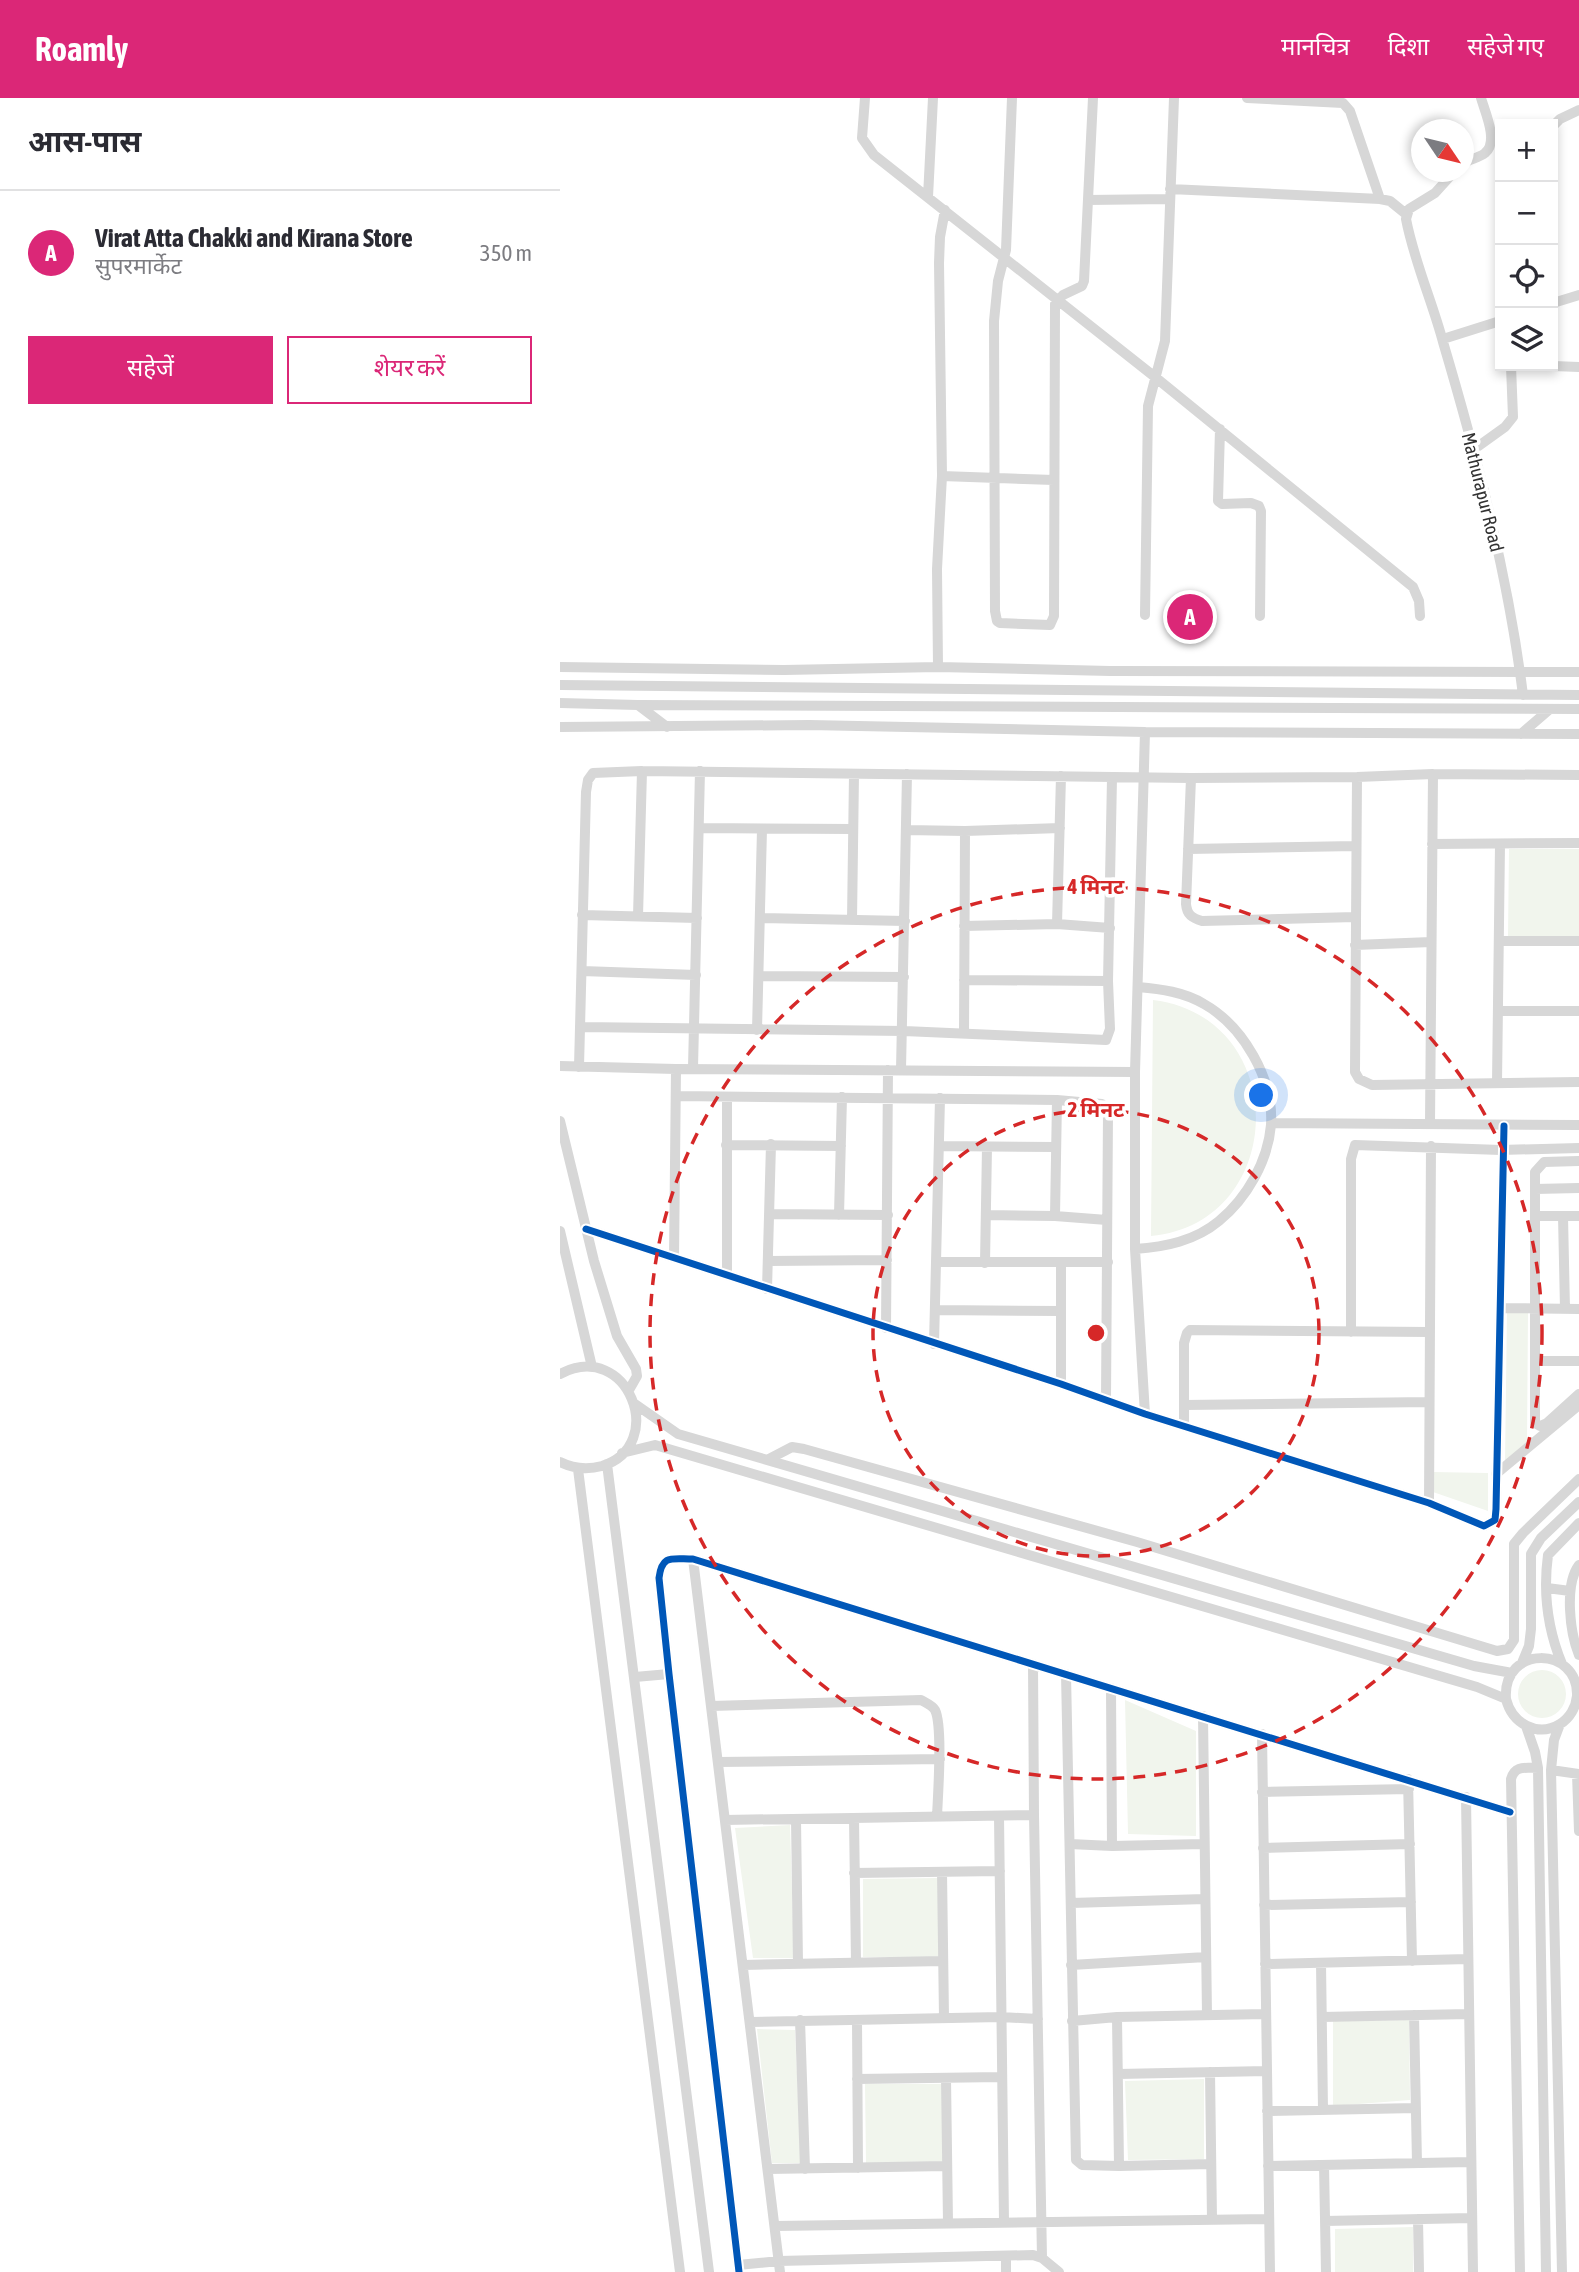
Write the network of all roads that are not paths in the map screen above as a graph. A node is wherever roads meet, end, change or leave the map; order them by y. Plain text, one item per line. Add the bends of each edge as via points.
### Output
1 (866, 98) edge
2 (933, 98) edge
3 (1012, 98) edge
4 (1093, 98) edge
5 (1174, 98) edge
6 (1247, 98) edge
7 (1355, 98) edge
8 (1481, 98) edge
9 (1577, 98) edge
10 (1343, 103) junction
11 (1579, 103) edge
12 (1579, 110) edge
13 (1558, 121) edge
14 (1495, 149) edge
15 (1474, 159) edge
16 (1445, 182) edge
17 (1169, 194) junction
18 (928, 197) junction
19 (1380, 199) junction
20 (1088, 200) junction
21 (945, 210) junction
22 (1406, 214) junction
23 (1004, 258) junction
24 (1579, 295) edge
25 (1057, 300) junction
26 (1558, 301) edge
27 (1495, 323) edge
28 (1443, 339) junction
29 (1558, 366) edge
30 (1579, 368) edge
31 (1511, 371) edge
32 (1155, 377) junction
33 (1220, 429) junction
34 (1473, 450) junction
35 (942, 476) junction
36 (995, 478) junction
37 (1054, 480) junction
38 (1145, 615) dead end
39 (1260, 616) dead end
40 (1420, 616) dead end
41 (560, 667) edge
42 (938, 667) junction
43 (657, 669) junction
44 (1520, 671) junction
45 (1579, 673) edge
46 (560, 685) edge
47 (657, 686) junction
48 (1523, 695) junction
49 (1579, 695) edge
50 (560, 703) edge
51 (638, 705) junction
52 (1550, 709) junction
53 (1579, 709) edge
54 (560, 727) edge
55 (667, 727) junction
56 (1145, 732) junction
57 (1521, 734) junction
58 (1579, 734) edge
59 (642, 771) junction
60 (700, 772) junction
61 (854, 774) junction
62 (907, 774) junction
63 (1433, 774) junction
64 (1579, 775) edge
65 (1061, 776) junction
66 (1357, 777) junction
67 (1112, 778) junction
68 (1142, 778) junction
69 (1191, 778) junction
70 (699, 828) junction
71 (1060, 828) junction
72 (761, 829) junction
73 (853, 829) junction
74 (906, 830) junction
75 (965, 831) junction
76 (1579, 843) edge
77 (1432, 844) junction
78 (1500, 844) junction
79 (1356, 846) junction
80 (1188, 849) junction
81 (582, 915) junction
82 (638, 916) junction
83 (1355, 917) junction
84 (697, 918) junction
85 (760, 918) junction
86 (852, 920) junction
87 (905, 921) junction
88 (1057, 924) junction
89 (964, 926) junction
90 (1110, 928) junction
91 (1499, 941) junction
92 (1579, 941) edge
93 (1431, 942) junction
94 (1355, 944) junction
95 (582, 971) junction
96 (696, 975) junction
97 (759, 976) junction
98 (904, 977) junction
99 (964, 980) junction
100 (1108, 981) junction
101 (1138, 987) junction
102 (1498, 1011) junction
103 (1579, 1011) edge
104 (581, 1027) junction
105 (695, 1029) junction
106 (757, 1030) junction
107 (904, 1031) junction
108 (964, 1034) junction
109 (560, 1066) edge
110 (579, 1067) junction
111 (693, 1068) junction
112 (676, 1069) junction
113 (888, 1070) junction
114 (901, 1070) junction
115 (1135, 1072) junction
116 (1579, 1082) edge
117 (1497, 1083) junction
118 (1429, 1084) junction
119 (677, 1096) junction
120 (727, 1097) junction
121 (842, 1097) junction
122 (889, 1098) junction
123 (940, 1098) junction
124 (1057, 1100) junction
125 (560, 1121) edge
126 (1271, 1123) junction
127 (1430, 1123) junction
128 (1579, 1125) edge
129 (1504, 1126) junction
130 (771, 1144) junction
131 (726, 1145) junction
132 (841, 1146) junction
133 (939, 1146) junction
134 (1431, 1146) junction
135 (987, 1147) junction
136 (1056, 1147) junction
137 (1579, 1148) edge
138 (1502, 1150) junction
139 (1579, 1161) edge
140 (1579, 1188) edge
141 (1535, 1189) junction
142 (769, 1214) junction
143 (839, 1214) junction
144 (888, 1215) junction
145 (986, 1215) junction
146 (1055, 1216) junction
147 (1535, 1216) junction
148 (1563, 1216) junction
149 (1579, 1216) edge
150 (1107, 1220) junction
151 (586, 1229) junction
152 (560, 1231) edge
153 (1135, 1249) junction
154 (674, 1258) junction
155 (887, 1260) junction
156 (768, 1261) junction
157 (936, 1262) junction
158 (1108, 1262) junction
159 (985, 1263) junction
160 (1061, 1263) junction
161 (727, 1275) junction
162 (767, 1289) junction
163 (1500, 1308) junction
164 (1565, 1309) junction
165 (1579, 1309) edge
166 (935, 1310) junction
167 (1535, 1310) junction
168 (1061, 1311) junction
169 (886, 1328) junction
170 (1351, 1332) junction
171 (1430, 1332) junction
172 (934, 1344) junction
173 (1536, 1361) junction
174 (1579, 1361) edge
175 (592, 1367) junction
176 (560, 1374) edge
177 (1061, 1384) junction
178 (629, 1390) junction
179 (1579, 1394) edge
180 (1106, 1399) junction
181 (1429, 1402) junction
182 (635, 1404) junction
183 (1184, 1405) junction
184 (1579, 1405) edge
185 (1145, 1414) junction
186 (1184, 1426) junction
187 (622, 1453) junction
188 (769, 1459) junction
189 (560, 1462) edge
190 (607, 1464) junction
191 (578, 1469) junction
192 (1496, 1474) junction
193 (1579, 1479) edge
194 (1579, 1502) edge
195 (1429, 1503) junction
196 (1579, 1523) edge
197 (693, 1559) junction
198 (1579, 1565) edge
199 (1547, 1588) junction
200 (1570, 1591) junction
201 (1531, 1596) junction
202 (1514, 1597) junction
203 (1579, 1656) edge
204 (1522, 1663) junction
205 (1033, 1664) junction
206 (1562, 1664) junction
207 (1512, 1673) junction
208 (669, 1674) junction
209 (1066, 1674) junction
210 (635, 1677) junction
211 (1111, 1688) junction
212 (1578, 1688) edge
213 (1506, 1699) junction
214 (711, 1706) junction
215 (1203, 1716) junction
216 (1563, 1722) junction
217 (1579, 1722) edge
218 (1526, 1726) junction
219 (1262, 1734) junction
220 (940, 1759) junction
221 (718, 1762) junction
222 (1538, 1768) junction
223 (1551, 1770) junction
224 (1578, 1774) edge
225 (1409, 1784) junction
226 (1262, 1792) junction
227 (1466, 1797) junction
228 (1510, 1812) junction
229 (937, 1815) junction
230 (999, 1815) junction
231 (1034, 1815) junction
232 (854, 1818) junction
233 (796, 1819) junction
234 (725, 1820) junction
235 (1579, 1831) edge
236 (1070, 1844) junction
237 (1204, 1844) junction
238 (1410, 1844) junction
239 (1112, 1846) junction
240 (1263, 1847) junction
241 (1000, 1871) junction
242 (942, 1872) junction
243 (854, 1874) junction
244 (1205, 1899) junction
245 (1411, 1902) junction
246 (1071, 1903) junction
247 (1264, 1905) junction
248 (1206, 1957) junction
249 (1468, 1959) junction
250 (943, 1961) junction
251 (1412, 1961) junction
252 (856, 1963) junction
253 (1321, 1963) junction
254 (797, 1964) junction
255 (1265, 1964) junction
256 (743, 1965) junction
257 (1071, 1965) junction
258 (1265, 2014) junction
259 (1469, 2014) junction
260 (1207, 2015) junction
261 (1414, 2015) junction
262 (1002, 2017) junction
263 (1117, 2017) junction
264 (1322, 2017) junction
265 (944, 2018) junction
266 (1038, 2019) junction
267 (800, 2020) junction
268 (857, 2020) junction
269 (1072, 2021) junction
270 (750, 2022) junction
271 (1266, 2071) junction
272 (1210, 2072) junction
273 (1118, 2074) junction
274 (1002, 2077) junction
275 (946, 2078) junction
276 (857, 2079) junction
277 (1416, 2108) junction
278 (1323, 2110) junction
279 (1267, 2111) junction
280 (1471, 2162) junction
281 (1416, 2163) junction
282 (1211, 2164) junction
283 (1324, 2165) junction
284 (947, 2166) junction
285 (1119, 2166) junction
286 (1268, 2166) junction
287 (858, 2168) junction
288 (768, 2169) junction
289 (805, 2169) junction
290 (1269, 2218) junction
291 (1472, 2218) junction
292 (1418, 2219) junction
293 (1212, 2220) junction
294 (1325, 2221) junction
295 (1004, 2222) junction
296 (948, 2223) junction
297 (1040, 2224) junction
298 (775, 2226) junction
299 (1006, 2256) junction
300 (1042, 2258) junction
301 (780, 2266) edge
302 (738, 2269) edge
303 (680, 2272) edge
304 (709, 2272) edge
305 (1006, 2272) edge
306 (1059, 2272) edge
307 (1270, 2272) edge
308 (1326, 2272) edge
309 (1419, 2272) edge
310 (1473, 2272) edge
311 (1520, 2272) edge
312 (1546, 2272) edge
313 (1562, 2272) edge

1 - 18 street via 862,138 874,155
2 - 18 street
3 - 23 street
4 - 20 street
5 - 17 street
6 - 10 street
7 - 10 street
8 - 14 street
9 - 11 street
10 - 19 street via 1350,111
12 - 13 street
14 - 15 street
16 - 22 street
17 - 19 street
17 - 20 street
17 - 32 street via 1165,341
18 - 21 street
19 - 22 street
20 - 25 street via 1084,281
21 - 23 street
21 - 35 street via 939,284
22 - 28 street, Mathurapur Road
23 - 25 street
23 - 36 street via 995,312
24 - 26 street
25 - 32 street
25 - 37 street
27 - 28 street
28 - 34 street, Mathurapur Road
29 - 30 street
31 - 34 street via 1513,416
32 - 33 street
32 - 38 street via 1148,406
33 - 39 street via 1218,501 1251,503 1261,511
33 - 40 street via 1413,587
34 - 44 street, Mathurapur Road
35 - 36 street
35 - 42 street
36 - 37 street
36 - 37 street via 995,611 997,621 1007,625 1052,623
41 - 43 street
42 - 43 street
42 - 44 street
43 - 47 street
44 - 45 street
44 - 48 street, Mathurapur Road
46 - 47 street
47 - 48 street
48 - 49 street
50 - 51 street
51 - 52 street
51 - 55 street
52 - 53 street
52 - 57 street
54 - 55 street
55 - 56 street
56 - 57 street
56 - 68 street
57 - 58 street
59 - 60 street
59 - 81 street via 593,773 588,780
59 - 82 street
60 - 61 street
60 - 70 street
61 - 62 street
61 - 73 street
62 - 65 street
62 - 74 street
63 - 64 street
63 - 66 street
63 - 77 street
65 - 67 street
65 - 71 street
66 - 69 street
66 - 79 street
67 - 68 street
67 - 90 street
68 - 69 street
68 - 101 street
69 - 80 street
70 - 72 street
70 - 84 street
71 - 75 street
71 - 88 street
72 - 73 street
72 - 85 street
73 - 86 street
74 - 75 street
74 - 87 street
75 - 89 street
76 - 78 street
77 - 78 street
77 - 93 street
78 - 91 street
79 - 80 street
79 - 83 street
80 - 83 street via 1185,904 1193,918
81 - 82 street
81 - 95 street
82 - 84 street
83 - 94 street
84 - 96 street
85 - 86 street
85 - 97 street
86 - 87 street
87 - 98 street
88 - 89 street
88 - 90 street
89 - 99 street
90 - 100 street
91 - 92 street
91 - 102 street
93 - 94 street
93 - 118 street
94 - 118 street via 1355,1072 1372,1084
95 - 96 street
95 - 104 street
96 - 105 street
97 - 98 street
97 - 106 street
98 - 107 street
99 - 100 street
99 - 108 street
100 - 108 street via 1110,1029 1106,1040
101 - 115 street
101 - 126 street via 1193,999 1231,1025 1252,1052 1266,1084
102 - 103 street
102 - 117 street
104 - 105 street
104 - 110 street
105 - 106 street
105 - 111 street
106 - 107 street
107 - 108 street
107 - 114 street
109 - 110 street
110 - 112 street
111 - 112 street
111 - 113 street
112 - 119 street
113 - 114 street
113 - 122 street
114 - 115 street
115 - 153 street
116 - 117 street
117 - 118 street
118 - 127 street
119 - 120 street
119 - 154 street
120 - 121 street
120 - 131 street
121 - 122 street
121 - 132 street
122 - 123 street
122 - 144 street
123 - 124 street
123 - 133 street
124 - 136 street
124 - 150 street via 1096,1102 1106,1107
125 - 151 street
126 - 127 street
126 - 153 street via 1256,1176 1240,1201 1218,1222 1164,1247
127 - 129 street
128 - 129 street
129 - 138 street
130 - 131 street
130 - 132 street
130 - 142 street
131 - 161 street
132 - 143 street
133 - 135 street
133 - 157 street
134 - 138 street
134 - 170 street via 1360,1144 1353,1148
134 - 171 street
135 - 136 street
135 - 145 street
136 - 146 street
137 - 138 street
138 - 163 street
139 - 141 street via 1540,1164
140 - 141 street
141 - 147 street
142 - 143 street
142 - 156 street
143 - 144 street
144 - 155 street
145 - 146 street
145 - 159 street
146 - 150 street
147 - 148 street
147 - 167 street
148 - 149 street
148 - 164 street
150 - 158 street
151 - 154 street
151 - 178 street via 617,1336 636,1369
152 - 175 street
153 - 185 street
154 - 161 street
155 - 156 street
155 - 169 street
156 - 162 street
157 - 159 street
157 - 166 street
158 - 160 street
158 - 180 street
159 - 160 street
160 - 168 street
161 - 162 street
162 - 169 street
163 - 167 street
163 - 192 street
164 - 165 street
164 - 167 street
166 - 168 street
166 - 172 street
167 - 173 street
168 - 177 street
169 - 172 street
170 - 171 street
170 - 183 street via 1190,1330 1184,1338
171 - 181 street
172 - 177 street
173 - 174 street
173 - 179 street via 1535,1423 1547,1423
175 - 176 street
175 - 178 street via 619,1379
177 - 180 street
178 - 182 street
180 - 185 street
181 - 183 street
181 - 195 street
182 - 187 street via 632,1439
182 - 188 street via 678,1434
183 - 186 street
184 - 192 street
185 - 186 street
186 - 195 street
187 - 190 street
187 - 213 street via 655,1445
188 - 202 street via 792,1447 804,1449 1137,1542 1497,1651 1508,1649 1514,1640
188 - 207 street via 1461,1662
189 - 191 street
190 - 191 street
190 - 210 street
191 - 303 street
192 - 195 street via 1490,1524 1484,1526
193 - 202 street via 1517,1539
194 - 201 street via 1534,1546
196 - 199 street via 1548,1555
197 - 205 street
197 - 208 street via 670,1559 661,1565
197 - 214 street
198 - 200 street
199 - 200 street
199 - 206 street via 1551,1631
200 - 203 street
201 - 202 street
201 - 204 street via 1530,1637
204 - 206 street via 1542,1658
204 - 207 street
205 - 209 street
205 - 231 street
206 - 212 street
207 - 213 street
208 - 210 street
208 - 302 street
209 - 211 street
209 - 236 street
210 - 304 street
211 - 215 street
211 - 239 street
212 - 216 street via 1574,1708
213 - 218 street via 1510,1712
214 - 220 street via 921,1700 935,1711
214 - 221 street
215 - 219 street
215 - 237 street
216 - 217 street
216 - 218 street via 1540,1730
216 - 223 street via 1554,1740
218 - 222 street
219 - 225 street
219 - 226 street
220 - 221 street
220 - 229 street
221 - 234 street
222 - 228 street via 1513,1772
222 - 312 street
223 - 224 street
223 - 313 street
224 - 235 street
225 - 226 street
225 - 227 street
225 - 238 street
226 - 240 street
227 - 228 street
227 - 249 street
228 - 311 street
229 - 230 street
229 - 232 street
230 - 231 street
230 - 241 street
231 - 266 street
232 - 233 street
232 - 243 street
233 - 234 street
233 - 254 street
234 - 256 street
236 - 239 street
236 - 246 street
237 - 239 street
237 - 244 street
238 - 240 street
238 - 245 street
240 - 247 street
241 - 242 street
241 - 262 street
242 - 243 street
242 - 250 street
243 - 252 street
244 - 246 street
244 - 248 street
245 - 247 street
245 - 251 street
246 - 257 street
247 - 255 street
248 - 257 street
248 - 260 street
249 - 251 street
249 - 259 street
250 - 252 street
250 - 265 street
251 - 253 street
252 - 254 street
253 - 255 street
253 - 264 street
254 - 256 street
255 - 258 street
256 - 270 street
257 - 269 street
258 - 260 street
258 - 271 street
259 - 261 street
259 - 280 street
260 - 263 street
261 - 264 street
261 - 277 street
262 - 265 street
262 - 266 street
262 - 274 street
263 - 269 street
263 - 273 street
264 - 278 street
265 - 268 street
266 - 297 street
267 - 268 street
267 - 270 street
267 - 289 street
268 - 276 street
269 - 285 street via 1077,2163
270 - 288 street
271 - 272 street
271 - 279 street
272 - 273 street
272 - 282 street
273 - 285 street
274 - 275 street
274 - 295 street
275 - 276 street
275 - 284 street
276 - 287 street
277 - 278 street
277 - 281 street
278 - 279 street
279 - 286 street
280 - 281 street
280 - 291 street
281 - 283 street
282 - 285 street
282 - 293 street
283 - 286 street
283 - 294 street
284 - 287 street
284 - 296 street
286 - 290 street
287 - 289 street
288 - 289 street
288 - 298 street
290 - 293 street
290 - 307 street
291 - 292 street
291 - 310 street
292 - 294 street
292 - 309 street
293 - 297 street
294 - 308 street
295 - 296 street
295 - 297 street
296 - 298 street
297 - 300 street
298 - 301 street
299 - 300 street
299 - 301 street
299 - 305 street
300 - 306 street
301 - 302 street

